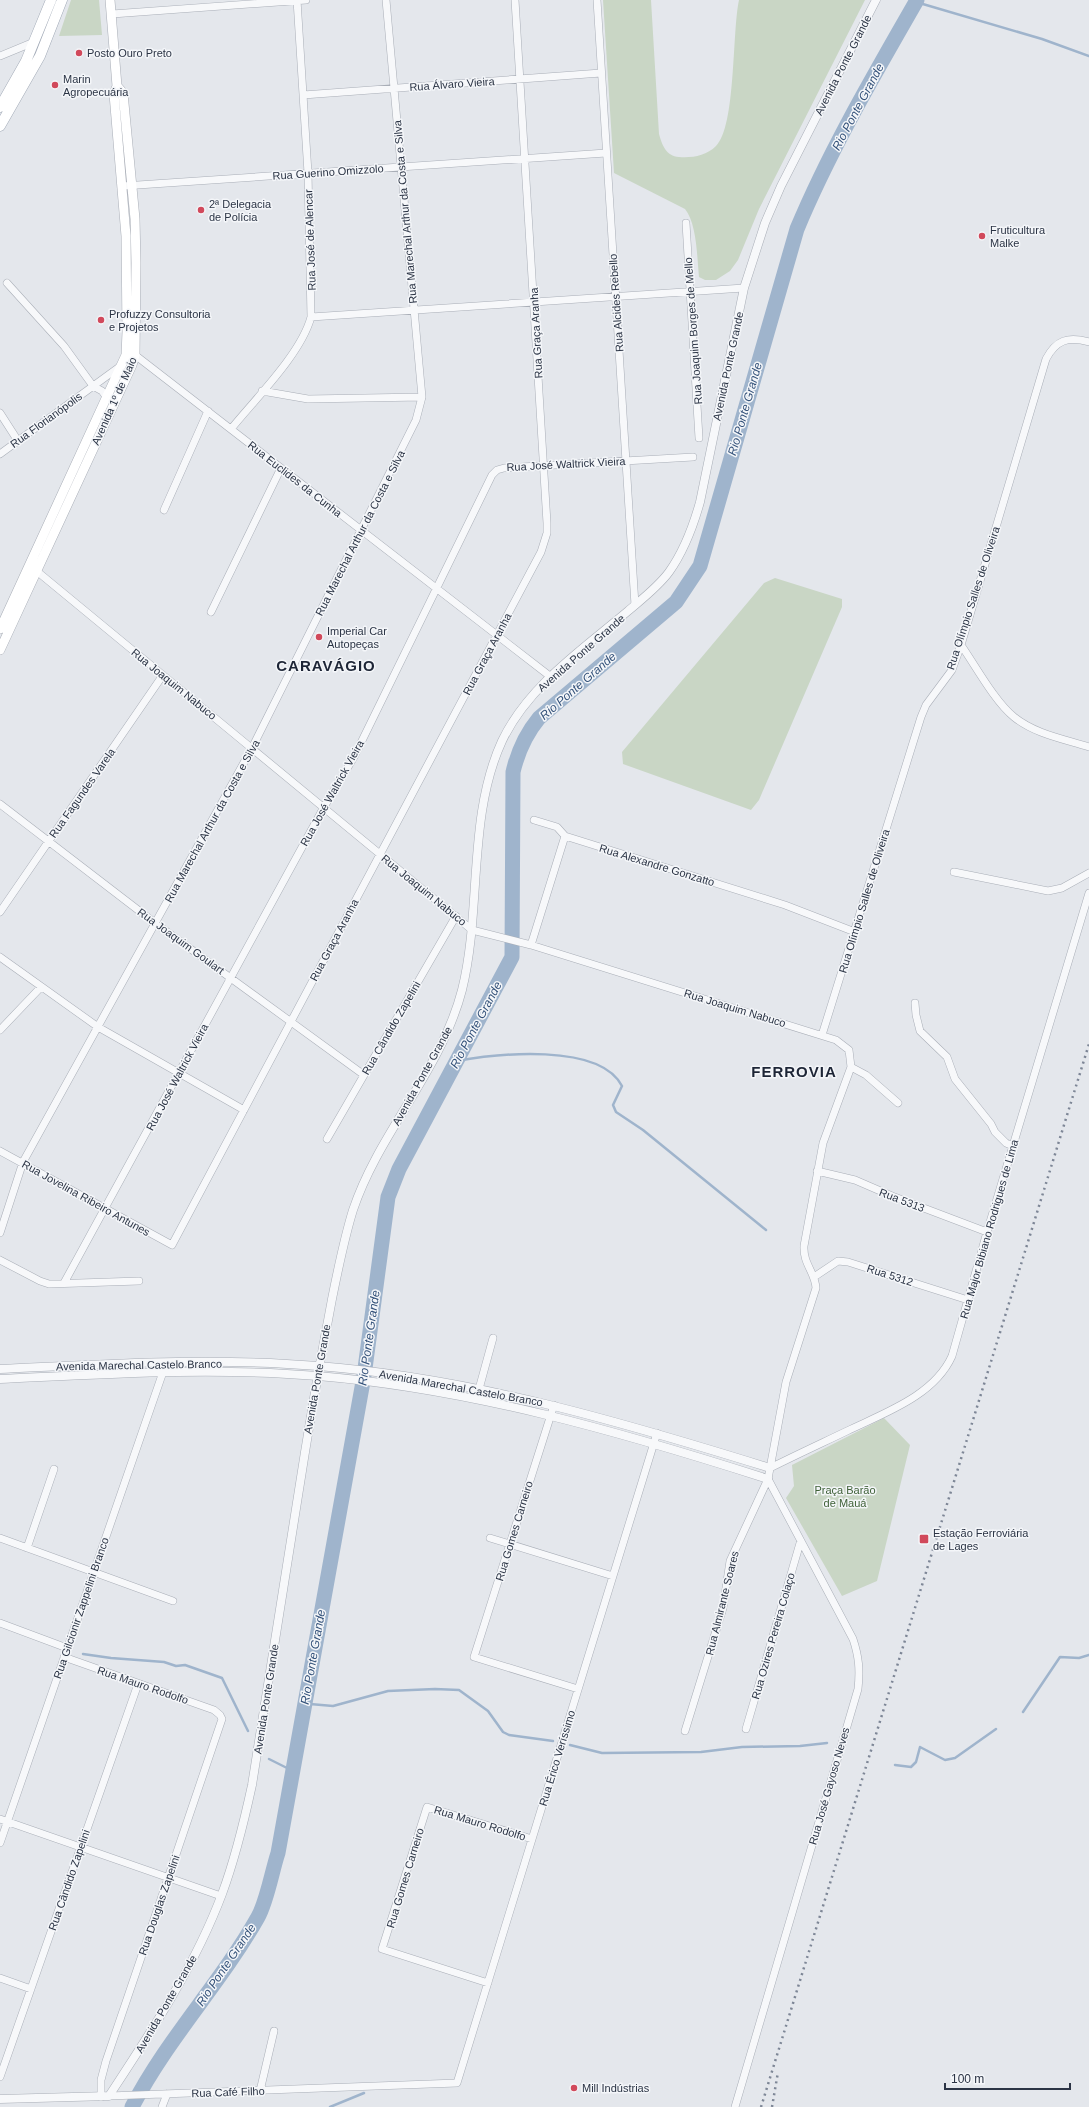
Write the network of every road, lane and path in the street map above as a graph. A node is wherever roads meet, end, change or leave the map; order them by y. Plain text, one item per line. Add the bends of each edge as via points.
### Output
1 (51, 0) edge
2 (62, 0) edge
3 (110, 0) edge
4 (297, 0) edge
5 (306, 0) edge
6 (386, 0) edge
7 (515, 0) edge
8 (597, 0) edge
9 (876, 0) edge
10 (207, 4) edge
11 (112, 14) junction
12 (34, 42) junction
13 (0, 55) edge
14 (601, 73) junction
15 (520, 79) junction
16 (117, 86) junction
17 (394, 89) junction
18 (303, 95) junction
19 (0, 107) edge
20 (0, 126) edge
21 (606, 152) junction
22 (525, 158) junction
23 (401, 167) junction
24 (308, 173) junction
25 (132, 185) junction
26 (122, 186) junction
27 (686, 223) dead end
28 (127, 263) junction
29 (136, 263) junction
30 (7, 283) dead end
31 (744, 288) junction
32 (690, 292) junction
33 (615, 297) junction
34 (534, 302) junction
35 (414, 310) junction
36 (311, 317) junction
37 (1089, 342) edge
38 (135, 355) junction
39 (123, 363) junction
40 (93, 386) junction
41 (262, 391) junction
42 (107, 398) junction
43 (422, 398) junction
44 (208, 411) junction
45 (0, 413) edge
46 (231, 429) junction
47 (699, 438) dead end
48 (18, 441) junction
49 (0, 454) edge
50 (693, 457) dead end
51 (626, 461) junction
52 (544, 466) junction
53 (281, 468) junction
54 (164, 510) dead end
55 (362, 530) junction
56 (33, 568) junction
57 (436, 588) junction
58 (635, 605) junction
59 (211, 612) dead end
60 (0, 629) edge
61 (497, 635) junction
62 (961, 645) junction
63 (0, 650) edge
64 (163, 675) junction
65 (551, 677) junction
66 (1089, 747) edge
67 (252, 748) junction
68 (0, 804) edge
69 (324, 807) junction
70 (534, 820) dead end
71 (565, 836) junction
72 (49, 841) junction
73 (380, 854) junction
74 (954, 872) dead end
75 (1089, 873) edge
76 (1089, 893) edge
77 (0, 912) edge
78 (456, 916) junction
79 (155, 923) junction
80 (472, 930) junction
81 (855, 932) junction
82 (531, 945) junction
83 (0, 957) edge
84 (230, 978) junction
85 (41, 987) junction
86 (915, 1003) dead end
87 (291, 1022) junction
88 (98, 1027) junction
89 (0, 1030) edge
90 (822, 1035) junction
91 (851, 1067) junction
92 (179, 1073) junction
93 (364, 1075) junction
94 (898, 1103) dead end
95 (244, 1110) junction
96 (327, 1139) dead end
97 (1013, 1146) junction
98 (0, 1151) edge
99 (23, 1162) junction
100 (817, 1171) junction
101 (105, 1208) junction
102 (987, 1232) junction
103 (0, 1233) edge
104 (172, 1245) joint
105 (0, 1260) edge
106 (814, 1277) junction
107 (139, 1281) dead end
108 (64, 1284) junction
109 (968, 1300) junction
110 (493, 1338) dead end
111 (170, 1362) junction
112 (318, 1366) junction
113 (0, 1369) edge
114 (163, 1372) junction
115 (317, 1376) junction
116 (0, 1379) edge
117 (479, 1390) junction
118 (554, 1405) junction
119 (550, 1415) junction
120 (657, 1433) junction
121 (654, 1444) junction
122 (770, 1468) junction
123 (54, 1469) dead end
124 (768, 1479) junction
125 (0, 1538) edge
126 (490, 1538) dead end
127 (800, 1543) junction
128 (510, 1544) junction
129 (27, 1548) junction
130 (94, 1572) junction
131 (613, 1576) junction
132 (173, 1601) dead end
133 (0, 1623) edge
134 (67, 1648) junction
135 (64, 1657) junction
136 (138, 1684) junction
137 (578, 1690) junction
138 (220, 1715) joint
139 (746, 1729) dead end
140 (685, 1731) dead end
141 (427, 1807) joint
142 (0, 1819) edge
143 (7, 1821) junction
144 (532, 1839) junction
145 (0, 1843) edge
146 (81, 1847) junction
147 (169, 1878) junction
148 (222, 1896) junction
149 (0, 1978) edge
150 (488, 1983) junction
151 (31, 1989) junction
152 (274, 2031) dead end
153 (0, 2077) edge
154 (457, 2083) joint
155 (260, 2091) junction
156 (167, 2094) junction
157 (105, 2097) junction
158 (0, 2099) edge
159 (162, 2107) edge
160 (735, 2107) edge

1 - 12 main road
2 - 20 main road via 40,56
3 - 11 main road, Avenida 1º de Maio
4 - 5 street
4 - 10 street
4 - 18 street, Rua José de Alencar
6 - 17 street, Rua Marechal Arthur da Costa e Silva
7 - 15 street, Rua Graça Aranha
8 - 14 street, Rua Alcides Rebello
9 - 31 street, Avenida Ponte Grande via 778,194 765,223
10 - 11 street
11 - 16 main road, Avenida 1º de Maio
12 - 13 street
12 - 19 main road
14 - 15 street, Rua Álvaro Vieira
14 - 21 street, Rua Alcides Rebello
15 - 17 street, Rua Álvaro Vieira
15 - 22 street, Rua Graça Aranha
16 - 25 main road, Avenida 1º de Maio via 123,93
16 - 26 main road, Avenida 1º de Maio via 114,94
17 - 18 street, Rua Álvaro Vieira
17 - 23 street, Rua Marechal Arthur da Costa e Silva
18 - 24 street, Rua José de Alencar
21 - 22 street, Rua Guerino Omizzolo
21 - 33 street, Rua Alcides Rebello
22 - 23 street, Rua Guerino Omizzolo
22 - 34 street, Rua Graça Aranha
23 - 24 street, Rua Guerino Omizzolo
23 - 35 street, Rua Marechal Arthur da Costa e Silva
24 - 25 street, Rua Guerino Omizzolo
24 - 36 street, Rua José de Alencar
25 - 26 street, Rua Guerino Omizzolo
25 - 29 main road, Avenida 1º de Maio
26 - 28 main road, Avenida 1º de Maio
27 - 32 street, Rua Joaquim Borges de Mello
28 - 29 main road
28 - 39 main road, Avenida 1º de Maio via 127,332
29 - 38 main road, Avenida 1º de Maio
30 - 40 street via 64,346
31 - 32 street
31 - 58 street, Avenida Ponte Grande via 706,477 692,527 670,571
32 - 33 street
32 - 47 street, Rua Joaquim Borges de Mello
33 - 34 street
33 - 51 street, Rua Alcides Rebello
34 - 35 street
34 - 52 street, Rua Graça Aranha
35 - 36 street
35 - 43 street, Rua Marechal Arthur da Costa e Silva
36 - 41 street, Rua José de Alencar via 303,339
37 - 62 street, Rua Olímpio Salles de Oliveira via 1069,339 1060,342 1052,348 1046,359
38 - 39 main road
38 - 44 street, Rua Euclides da Cunha
38 - 56 main road, Avenida 1º de Maio
39 - 40 street, Rua Florianópolis
39 - 42 main road, Avenida 1º de Maio
40 - 42 street, Rua Florianópolis via 102,391
40 - 48 street, Rua Florianópolis
41 - 43 street via 323,399
41 - 46 street, Rua José de Alencar
42 - 56 main road, Avenida 1º de Maio
43 - 55 street, Rua Marechal Arthur da Costa e Silva via 416,420
44 - 46 street, Rua Euclides da Cunha
44 - 54 street
45 - 48 street
46 - 53 street, Rua Euclides da Cunha
48 - 49 street, Rua Florianópolis
50 - 51 street, Rua José Waltrick Vieira
51 - 52 street, Rua José Waltrick Vieira
51 - 58 street, Rua Alcides Rebello
52 - 57 street, Rua José Waltrick Vieira via 504,468 494,472
52 - 61 street, Rua Graça Aranha via 547,523 545,542
53 - 55 street, Rua Euclides da Cunha
53 - 59 street
55 - 57 street, Rua Euclides da Cunha
55 - 67 street, Rua Marechal Arthur da Costa e Silva
56 - 60 main road, Avenida 1º de Maio
56 - 63 main road, Avenida 1º de Maio
56 - 64 street, Rua Joaquim Nabuco
57 - 61 street, Rua Euclides da Cunha
57 - 69 street, Rua José Waltrick Vieira via 354,756
58 - 65 street, Avenida Ponte Grande
61 - 65 street, Rua Euclides da Cunha
61 - 73 street, Rua Graça Aranha
62 - 66 street via 1014,717 1041,732
62 - 81 street, Rua Olímpio Salles de Oliveira via 952,670 921,717
64 - 67 street, Rua Joaquim Nabuco
64 - 72 street, Rua Fagundes Varela
65 - 80 street, Avenida Ponte Grande via 530,697 515,717 501,743 492,770 480,830
67 - 69 street, Rua Joaquim Nabuco
67 - 79 street, Rua Marechal Arthur da Costa e Silva
68 - 72 street, Rua Joaquim Goulart
69 - 73 street, Rua Joaquim Nabuco
69 - 84 street, Rua José Waltrick Vieira
70 - 71 street, Rua Alexandre Gonzatto via 557,827
71 - 81 street, Rua Alexandre Gonzatto via 786,905
71 - 82 street
72 - 77 street, Rua Fagundes Varela
72 - 79 street, Rua Joaquim Goulart
73 - 78 street, Rua Joaquim Nabuco
73 - 87 street, Rua Graça Aranha
74 - 75 street via 1048,891 1062,888
76 - 97 street, Rua Major Bibiano Rodrigues de Lima
78 - 80 street, Rua Joaquim Nabuco
78 - 93 street, Rua Cândido Zapelini
79 - 84 street, Rua Joaquim Goulart
79 - 88 street, Rua Marechal Arthur da Costa e Silva
80 - 82 street, Rua Joaquim Nabuco
80 - 112 street, Avenida Ponte Grande via 462,989 452,1024 416,1093 376,1158 354,1209 344,1239
81 - 90 street, Rua Olímpio Salles de Oliveira
82 - 90 street, Rua Joaquim Nabuco
83 - 85 street
84 - 87 street, Rua Joaquim Goulart
84 - 92 street, Rua José Waltrick Vieira
85 - 88 street
85 - 89 street
86 - 97 street via 920,1031 947,1056 955,1079 995,1132
87 - 93 street, Rua Joaquim Goulart
87 - 95 street, Rua Graça Aranha
88 - 92 street
88 - 99 street, Rua Marechal Arthur da Costa e Silva
90 - 91 street, Rua Joaquim Nabuco via 844,1044 849,1050
91 - 94 street via 877,1084
91 - 100 street via 823,1143
92 - 95 street
92 - 101 street, Rua José Waltrick Vieira
93 - 96 street, Rua Cândido Zapelini
95 - 104 street, Rua Graça Aranha
97 - 102 street, Rua Major Bibiano Rodrigues de Lima
98 - 99 street, Rua Jovelina Ribeiro Antunes
99 - 101 street, Rua Jovelina Ribeiro Antunes
99 - 103 street, Rua Marechal Arthur da Costa e Silva
100 - 102 street, Rua 5313 via 854,1180
100 - 106 street via 804,1254 805,1262
101 - 104 street, Rua Jovelina Ribeiro Antunes
101 - 108 street, Rua José Waltrick Vieira
102 - 109 street, Rua Major Bibiano Rodrigues de Lima
105 - 108 street via 44,1283
106 - 109 street, Rua 5312 via 838,1261 848,1262
106 - 122 street, Rua Almirante Soares via 816,1288 786,1382
107 - 108 street
109 - 122 street, Rua Major Bibiano Rodrigues de Lima via 947,1368 932,1383 901,1404
110 - 117 street
111 - 112 street, Avenida Marechal Castelo Branco
111 - 113 street, Avenida Marechal Castelo Branco
111 - 114 street
112 - 115 street, Avenida Ponte Grande
112 - 117 street, Avenida Marechal Castelo Branco via 374,1372
114 - 115 street, Avenida Marechal Castelo Branco
114 - 116 street, Avenida Marechal Castelo Branco
114 - 130 street, Rua Gilcionir Zappelini Branco
115 - 119 street, Avenida Marechal Castelo Branco via 466,1397
115 - 148 street, Avenida Ponte Grande via 252,1785 243,1829
117 - 118 street, Avenida Marechal Castelo Branco
118 - 119 street, Rua Gomes Carneiro
118 - 120 street, Avenida Marechal Castelo Branco
119 - 121 street, Avenida Marechal Castelo Branco
119 - 128 street, Rua Gomes Carneiro
120 - 121 street, Rua Érico Veríssimo
120 - 122 street, Avenida Marechal Castelo Branco
121 - 124 street, Avenida Marechal Castelo Branco
121 - 131 street, Rua Érico Veríssimo
122 - 124 street, Rua Almirante Soares
123 - 129 street
124 - 127 street, Rua José Gayoso Neves
124 - 140 street, Rua Almirante Soares via 730,1560 721,1616
125 - 129 street
126 - 128 street
127 - 139 street, Rua Ozires Pereira Colaço
127 - 160 street, Rua José Gayoso Neves via 853,1639 860,1670 855,1696
128 - 131 street
128 - 137 street, Rua Gomes Carneiro via 474,1657
129 - 130 street
130 - 132 street
130 - 134 street, Rua Gilcionir Zappelini Branco
131 - 137 street, Rua Érico Veríssimo
133 - 134 street
134 - 135 street, Rua Gilcionir Zappelini Branco
135 - 136 street, Rua Mauro Rodolfo
135 - 143 street, Rua Gilcionir Zappelini Branco
136 - 138 street, Rua Mauro Rodolfo via 214,1710
136 - 146 street, Rua Cândido Zapelini
137 - 144 street, Rua Érico Veríssimo
138 - 147 street, Rua Douglas Zapelini via 221,1723
141 - 144 street, Rua Mauro Rodolfo
141 - 150 street, Rua Gomes Carneiro via 382,1949
142 - 143 street
143 - 145 street, Rua Gilcionir Zappelini Branco
143 - 146 street
144 - 150 street, Rua Érico Veríssimo
146 - 147 street
146 - 151 street, Rua Cândido Zapelini
147 - 148 street
147 - 157 street, Rua Douglas Zapelini via 106,2061 101,2080
148 - 157 street, Avenida Ponte Grande via 172,1996
149 - 151 street
150 - 154 street, Rua Érico Veríssimo
151 - 153 street, Rua Cândido Zapelini
152 - 155 street
154 - 155 street, Rua Café Filho
155 - 156 street, Rua Café Filho
156 - 157 street, Rua Café Filho
156 - 159 street
157 - 158 street, Rua Café Filho

